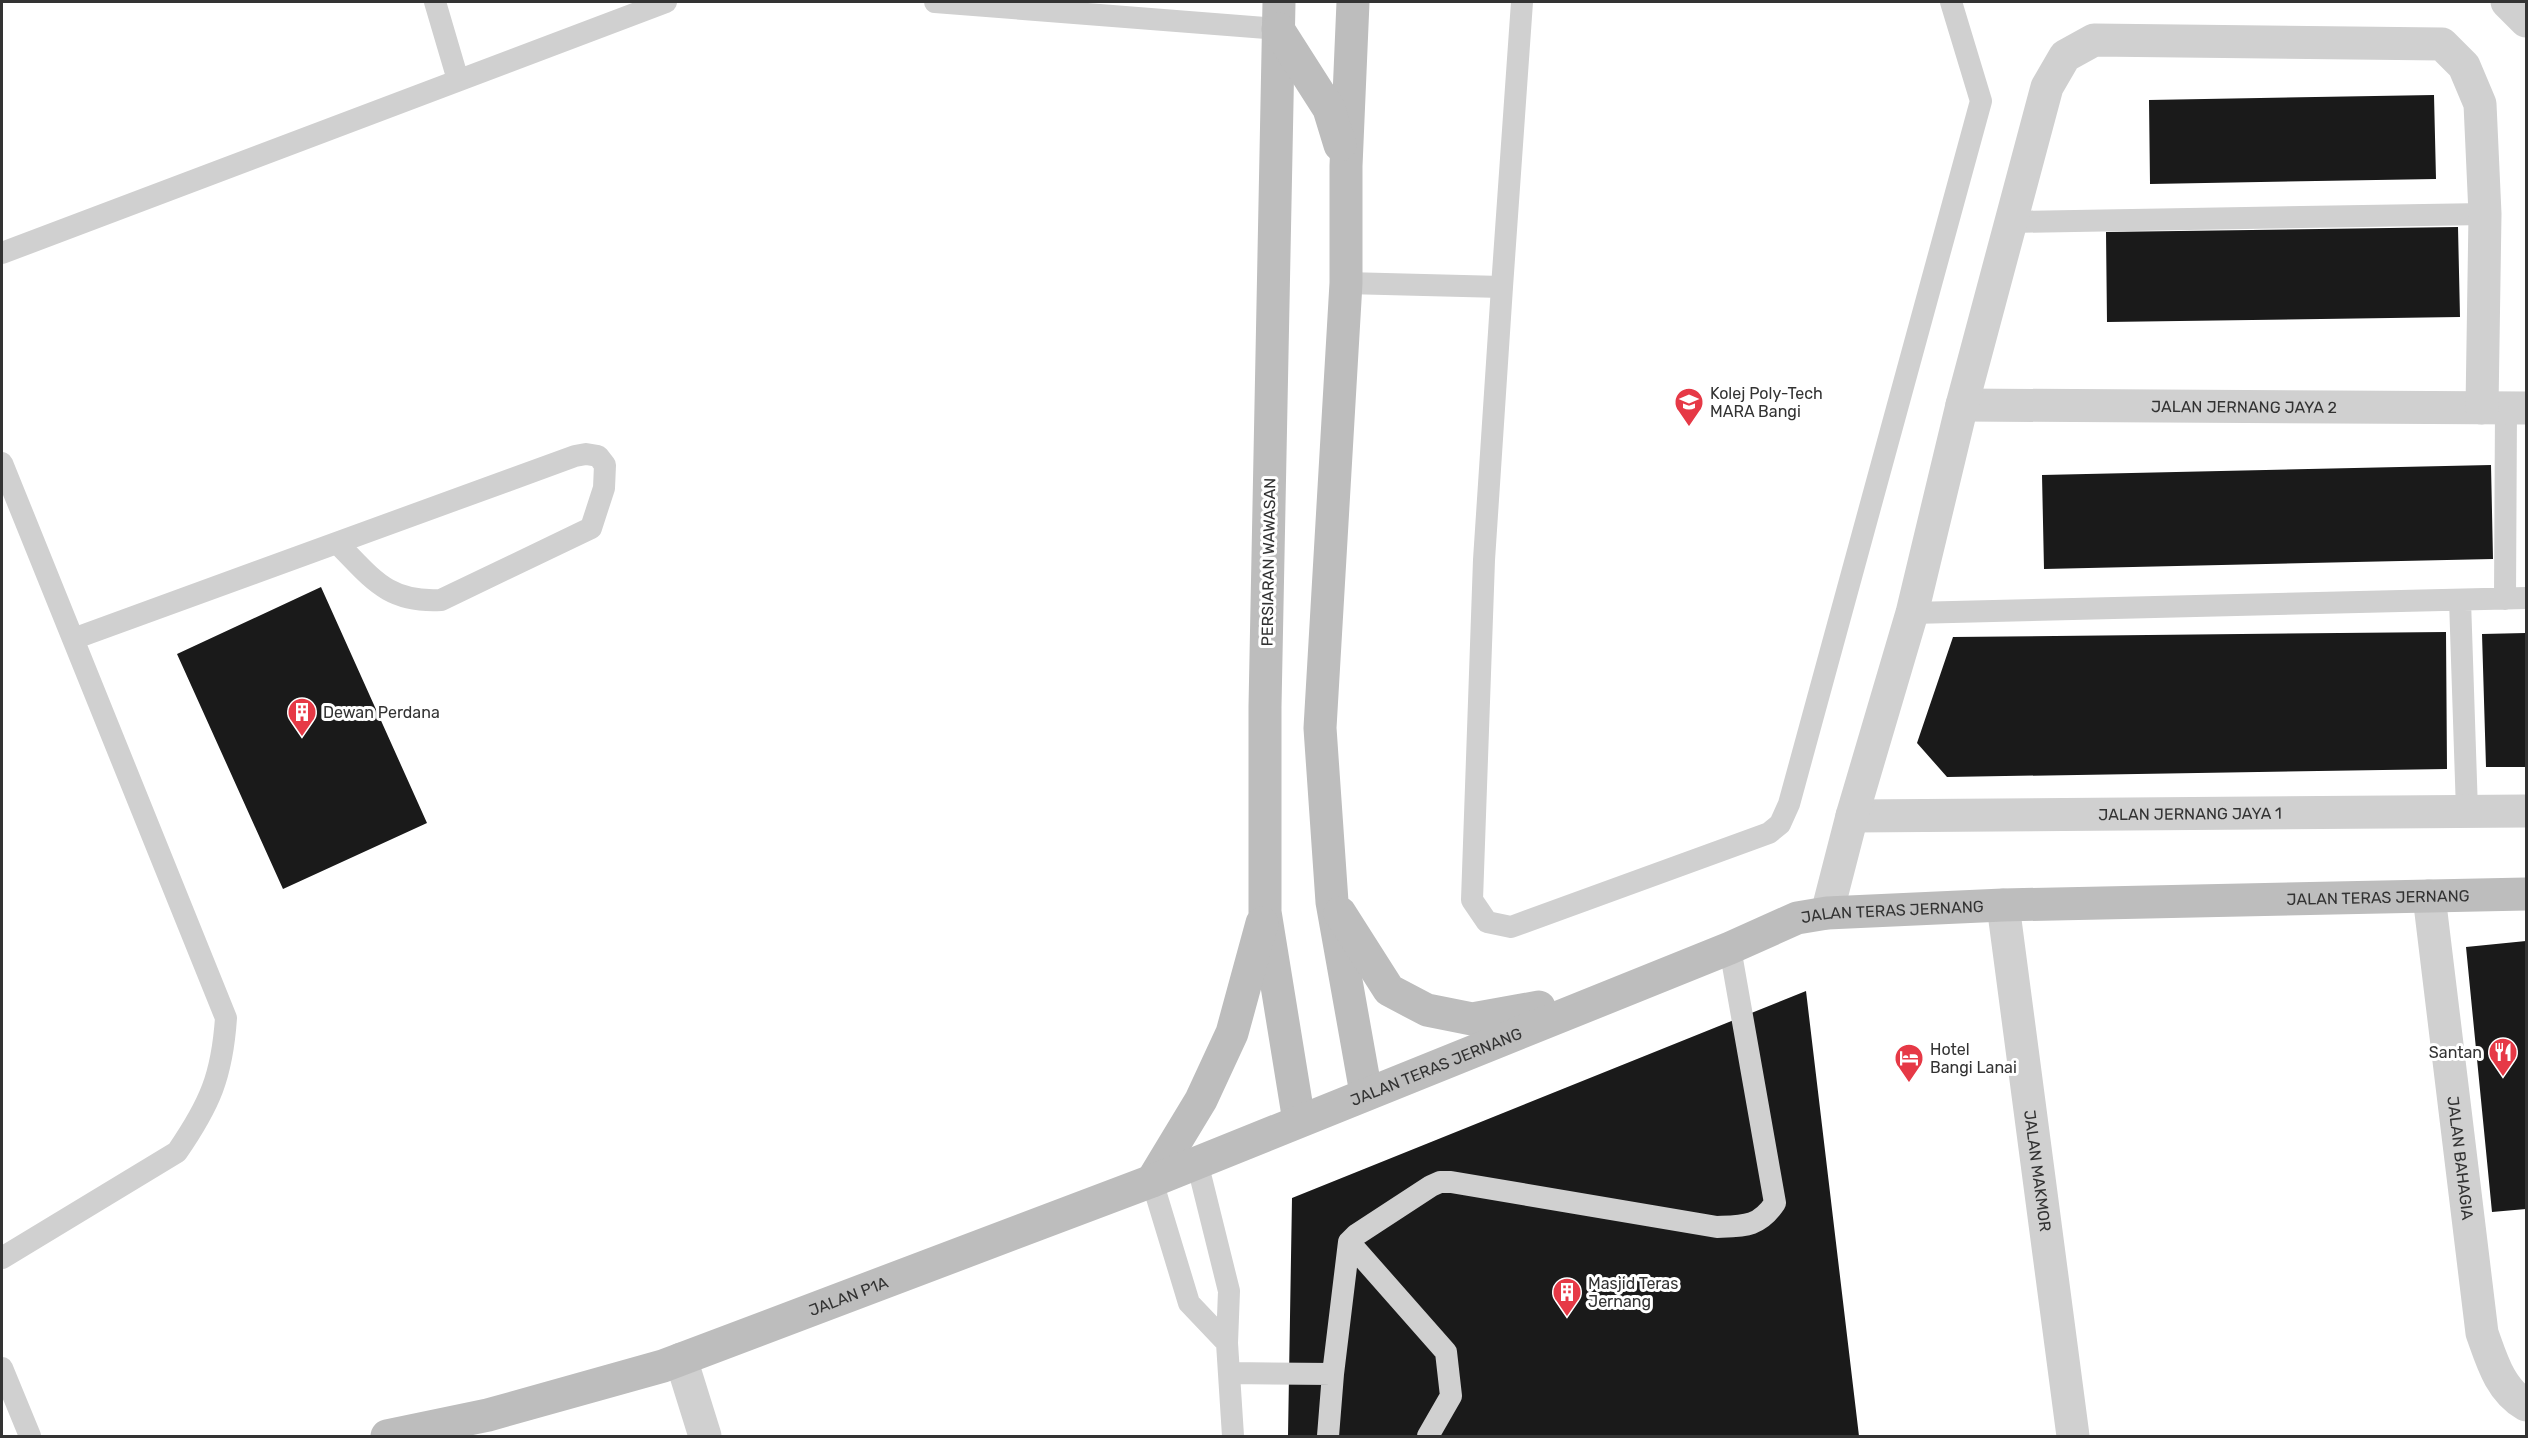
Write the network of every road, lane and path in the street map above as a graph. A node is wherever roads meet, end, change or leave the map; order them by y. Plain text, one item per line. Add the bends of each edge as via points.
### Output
1 (435, 2) edge
2 (666, 2) edge
3 (935, 2) edge
4 (1302, 2) edge
5 (1353, 2) edge
6 (1522, 2) edge
7 (1951, 2) edge
8 (2507, 2) edge
9 (1279, 15) edge
10 (2526, 21) edge
11 (458, 80) junction
12 (1346, 166) junction
13 (2485, 214) junction
14 (2011, 222) junction
15 (2, 253) edge
16 (1346, 283) junction
17 (1502, 287) junction
18 (1962, 405) junction
19 (2505, 408) edge
20 (2, 464) edge
21 (337, 543) junction
22 (2516, 599) edge
23 (2460, 600) junction
24 (1912, 614) junction
25 (73, 639) junction
26 (2467, 811) junction
27 (2526, 811) edge
28 (1852, 816) junction
29 (2526, 894) edge
30 (2429, 896) junction
31 (1332, 902) junction
32 (2003, 905) junction
33 (1265, 912) junction
34 (1827, 913) junction
35 (1730, 948) junction
36 (1606, 996) junction
37 (1366, 1093) junction
38 (1299, 1121) junction
39 (1197, 1162) junction
40 (1152, 1181) junction
41 (1349, 1242) junction
42 (2, 1258) edge
43 (1227, 1343) junction
44 (681, 1359) junction
45 (2, 1368) edge
46 (1229, 1372) junction
47 (1333, 1374) junction
48 (2526, 1405) edge
49 (450, 1430) edge
50 (30, 1437) edge
51 (387, 1437) edge
52 (705, 1437) edge
53 (1233, 1437) edge
54 (1328, 1437) edge
55 (1428, 1437) edge
56 (2073, 1437) edge

1 - 11 lane
2 - 11 lane
3 - 9 lane
4 - 9 main road
5 - 12 main road
6 - 17 lane
7 - 17 lane via 1982,101 1790,804 1780,824 1768,833 1511,927 1487,922 1472,900 1484,560
8 - 10 street
9 - 12 main road via 1329,109
9 - 33 main road, PERSIARAN WAWASAN via 1265,707
11 - 15 lane
12 - 16 main road
13 - 14 lane
13 - 14 street via 2480,104 2464,66 2442,44 2094,40 2065,56 2047,87
13 - 19 street
14 - 18 street
16 - 17 lane
16 - 31 main road via 1320,728
18 - 19 street, JALAN JERNANG JAYA 2
18 - 24 street
19 - 22 lane
20 - 25 lane
21 - 21 lane via 575,456 598,456 605,465 604,488 591,528 441,600 399,596 380,586
21 - 25 lane
22 - 23 lane
23 - 24 lane
23 - 26 lane
24 - 28 street
25 - 42 lane via 226,1018 223,1054 214,1089 177,1152
26 - 27 street, JALAN JERNANG JAYA 1
26 - 28 street, JALAN JERNANG JAYA 1
28 - 34 street
29 - 30 main road, JALAN TERAS JERNANG
30 - 32 main road, JALAN TERAS JERNANG
30 - 48 street, JALAN BAHAGIA via 2482,1333 2496,1370 2514,1398
31 - 36 main road via 1389,990 1428,1010 1473,1020
31 - 37 main road
32 - 34 main road, JALAN TERAS JERNANG
32 - 56 street, JALAN MAKMOR
33 - 38 main road, PERSIARAN WAWASAN
33 - 40 main road via 1232,1033 1201,1100
34 - 35 main road, JALAN TERAS JERNANG via 1797,918
35 - 36 main road, JALAN TERAS JERNANG
35 - 41 lane via 1775,1203 1766,1218 1750,1224 1717,1227 1440,1182
36 - 37 main road, JALAN TERAS JERNANG
37 - 38 main road, JALAN TERAS JERNANG
38 - 39 main road, JALAN P1A
39 - 40 main road, JALAN P1A
39 - 43 lane via 1229,1291
40 - 43 lane via 1189,1302
40 - 44 main road, JALAN P1A
41 - 47 lane
41 - 55 lane via 1446,1352 1451,1396
43 - 46 lane
44 - 49 main road, JALAN P1A via 488,1415
44 - 52 street
45 - 50 lane
46 - 47 lane
46 - 53 lane
47 - 54 lane
49 - 51 main road, JALAN P1A

